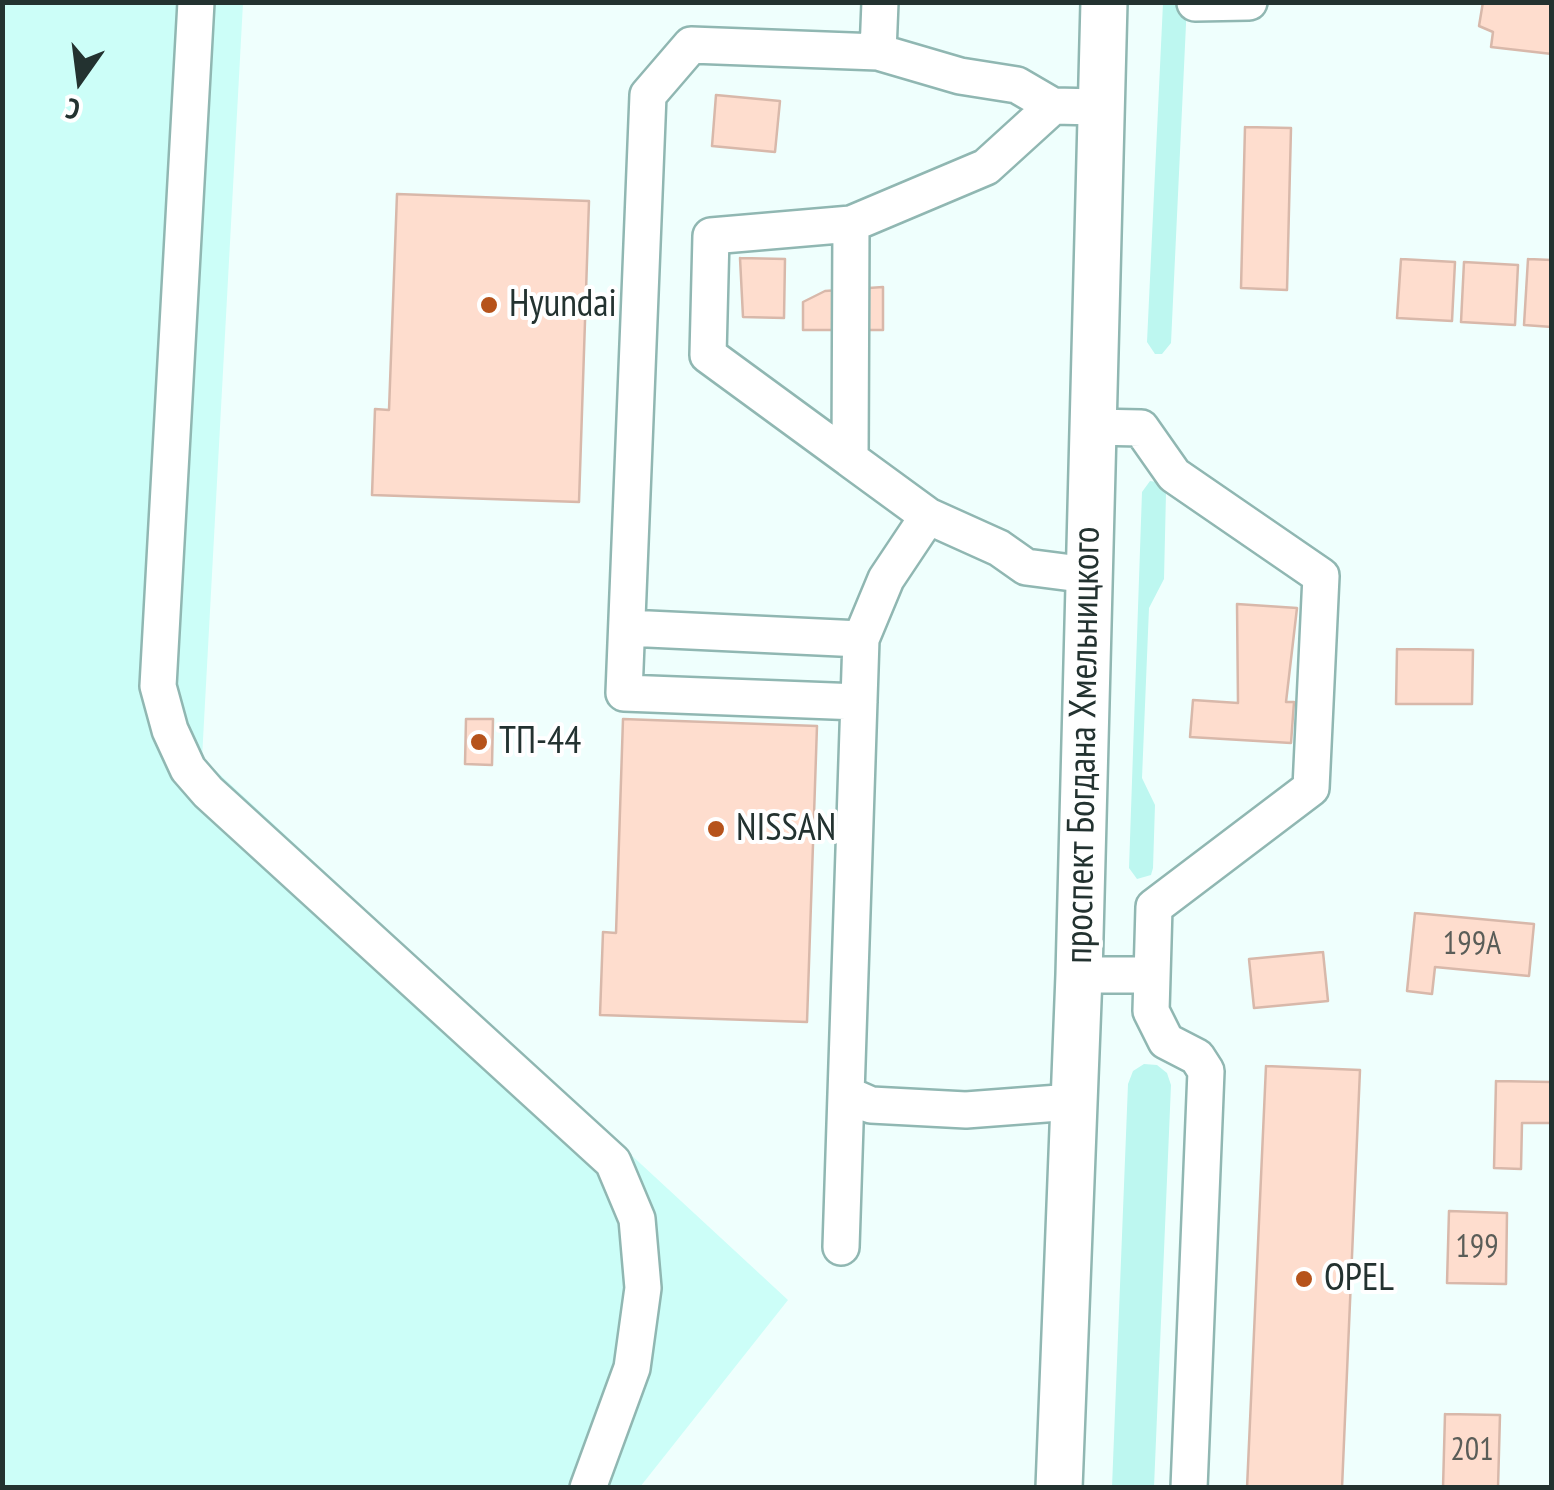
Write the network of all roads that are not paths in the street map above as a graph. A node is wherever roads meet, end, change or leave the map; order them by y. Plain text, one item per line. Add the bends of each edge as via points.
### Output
1 (196, 2) edge
2 (880, 2) edge
3 (1104, 2) edge
4 (1249, 2) edge
5 (1195, 3) edge
6 (878, 52) junction
7 (1053, 106) junction
8 (1098, 107) junction
9 (851, 224) junction
10 (1093, 427) junction
11 (850, 460) junction
12 (928, 516) junction
13 (1088, 575) junction
14 (627, 628) junction
15 (862, 639) junction
16 (859, 702) junction
17 (1078, 975) junction
18 (1151, 975) junction
19 (846, 1094) junction
20 (1072, 1102) junction
21 (840, 1248) dead end
22 (588, 1488) edge
23 (1058, 1488) edge
24 (1189, 1488) edge

1 - 22 street via 158,686 188,769 208,792 613,1162 637,1219 643,1288 632,1368
2 - 6 street
3 - 8 main road, проспект Богдана Хмельницкого
4 - 5 street
6 - 7 street via 1016,85
6 - 14 street via 691,45 648,95
7 - 8 street
7 - 9 street via 986,166
8 - 10 main road, проспект Богдана Хмельницкого
9 - 11 street
9 - 11 street via 711,236 708,355
10 - 13 main road, проспект Богдана Хмельницкого
10 - 18 street via 1140,428 1174,475 1321,576 1311,788 1154,907
11 - 12 street
12 - 13 street via 1026,567
12 - 15 street via 886,579
13 - 17 main road, проспект Богдана Хмельницкого
14 - 15 street
14 - 16 street via 624,693
15 - 16 street
16 - 19 street
17 - 18 street
17 - 20 main road, проспект Богдана Хмельницкого
18 - 24 street via 1152,1011 1166,1041 1197,1057 1206,1071
19 - 20 street via 871,1105 966,1110
19 - 21 street
20 - 23 main road, проспект Богдана Хмельницкого

